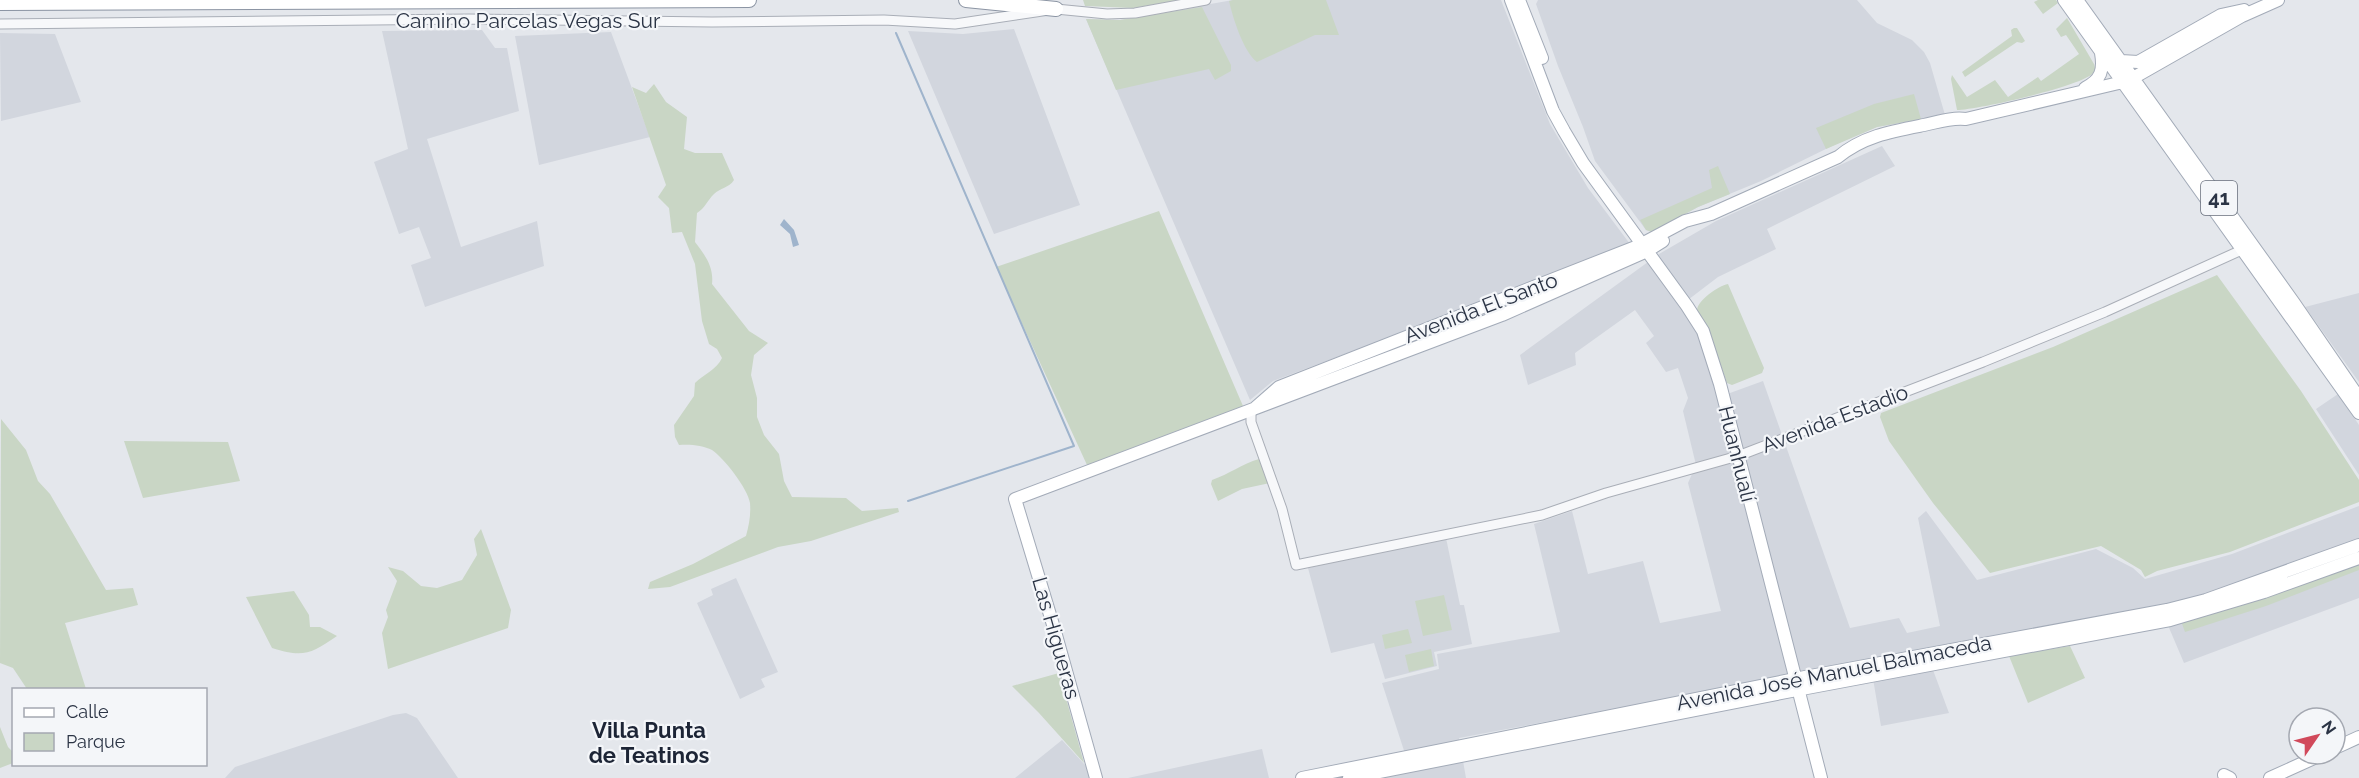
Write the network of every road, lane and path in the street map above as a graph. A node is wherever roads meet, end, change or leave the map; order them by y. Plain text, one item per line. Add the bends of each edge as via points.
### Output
1 (749, 0) edge
2 (966, 0) edge
3 (1206, 0) edge
4 (1510, 0) edge
5 (1519, 0) edge
6 (1527, 0) edge
7 (2064, 0) edge
8 (2077, 0) edge
9 (2278, 0) edge
10 (0, 3) edge
11 (2260, 8) junction
12 (1056, 9) junction
13 (1526, 16) junction
14 (0, 24) edge
15 (2101, 52) junction
16 (2121, 61) junction
17 (2128, 80) junction
18 (2076, 92) junction
19 (1583, 163) junction
20 (2247, 247) junction
21 (1645, 248) junction
22 (1486, 307) junction
23 (1502, 315) junction
24 (2359, 398) edge
25 (1255, 408) junction
26 (2359, 413) edge
27 (1738, 456) junction
28 (1014, 499) joint
29 (2359, 545) edge
30 (2359, 558) edge
31 (1796, 684) junction
32 (2296, 766) edge
33 (1096, 778) edge
34 (1302, 778) edge
35 (1349, 778) edge
36 (1821, 778) edge
37 (2270, 778) edge

1 - 10 highway
2 - 12 highway
3 - 12 street, Camino Parcelas Vegas Sur via 1122,14
4 - 19 main road, Huanhualí via 1555,116
5 - 13 main road, Huanhualí
6 - 13 main road
7 - 15 main road, 41
8 - 16 main road, 41
9 - 11 main road, Avenida El Santo
11 - 16 main road via 2221,15 2138,62
11 - 17 main road, Avenida El Santo
12 - 14 street, Camino Parcelas Vegas Sur via 955,24 884,20 469,19
13 - 19 main road, Huanhualí
15 - 17 main road, 41
15 - 18 main road via 2103,66 2098,78
16 - 17 main road, 41
17 - 18 main road, Avenida El Santo
17 - 20 main road, 41
18 - 21 main road, Avenida El Santo via 1966,119 1882,133 1711,214 1685,221
19 - 21 main road, Huanhualí
20 - 24 main road, 41
20 - 26 main road, 41
20 - 27 street, Avenida Estadio via 2105,312
21 - 22 main road, Avenida El Santo
21 - 23 main road, Avenida El Santo
21 - 27 main road, Huanhualí via 1702,331
22 - 23 main road
22 - 25 main road, Avenida El Santo via 1279,387
23 - 25 main road, Avenida El Santo
25 - 27 street, Avenida Estadio via 1251,422 1282,509 1296,565 1542,515
25 - 28 main road, Avenida El Santo
27 - 31 main road, Huanhualí
28 - 33 main road, Las Higueras
29 - 31 main road, Avenida José Manuel Balmaceda via 2206,600 2167,610
30 - 31 main road, Avenida José Manuel Balmaceda via 2170,620
31 - 34 main road, Avenida José Manuel Balmaceda
31 - 35 main road, Avenida José Manuel Balmaceda
31 - 36 main road, Huanhualí
32 - 37 main road

